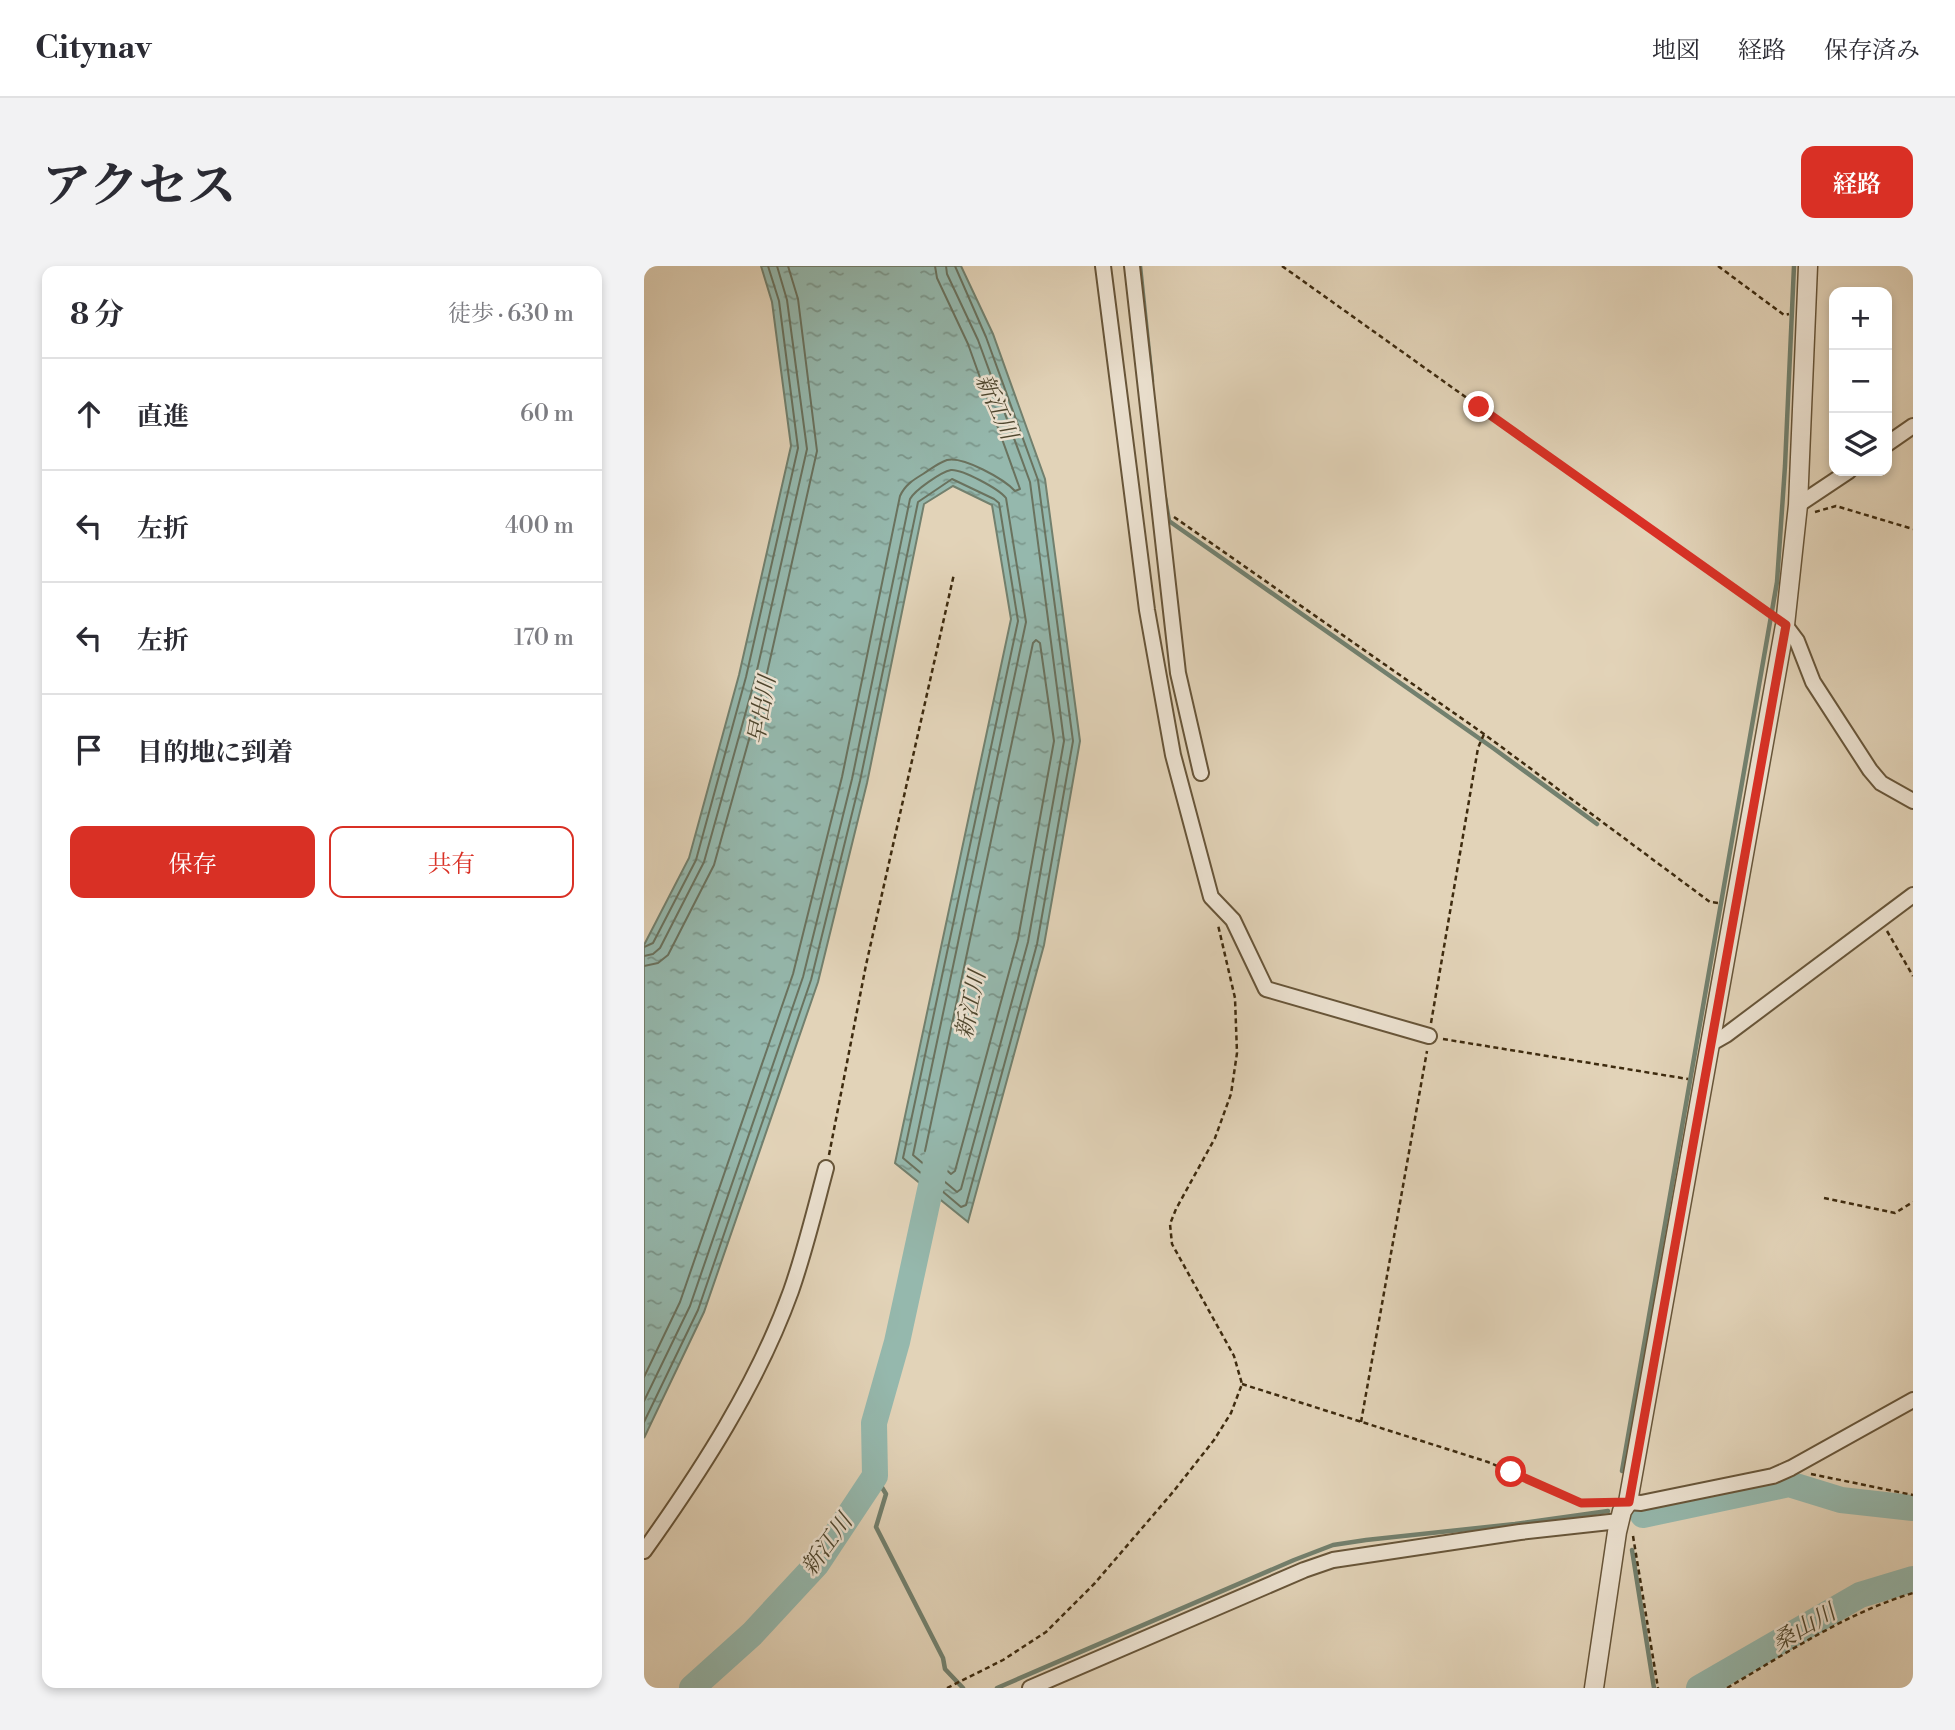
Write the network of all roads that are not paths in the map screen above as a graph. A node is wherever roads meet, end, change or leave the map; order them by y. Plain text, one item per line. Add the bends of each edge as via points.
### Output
1 (1103, 266) edge
2 (1132, 266) edge
3 (1808, 266) edge
4 (1913, 426) edge
5 (1892, 441) edge
6 (1843, 476) edge
7 (1798, 511) junction
8 (1786, 625) junction
9 (1201, 773) dead end
10 (1913, 802) edge
11 (1913, 895) edge
12 (1429, 1036) road end
13 (1712, 1043) junction
14 (827, 1168) road end
15 (1913, 1400) edge
16 (1629, 1502) junction
17 (1618, 1527) junction
18 (644, 1551) edge
19 (1030, 1688) edge
20 (1594, 1688) edge

1 - 12 street via 1147,610 1173,755 1211,897 1233,920 1266,989
2 - 9 street via 1178,673
3 - 7 street
4 - 5 street
6 - 7 street
7 - 8 street
8 - 10 street via 1813,682 1870,770 1881,783
8 - 13 street
11 - 13 street
13 - 16 street
14 - 18 street via 790,1291 764,1351 730,1420
15 - 16 street via 1773,1476
16 - 17 street
17 - 19 street via 1520,1532 1333,1560
17 - 20 street

